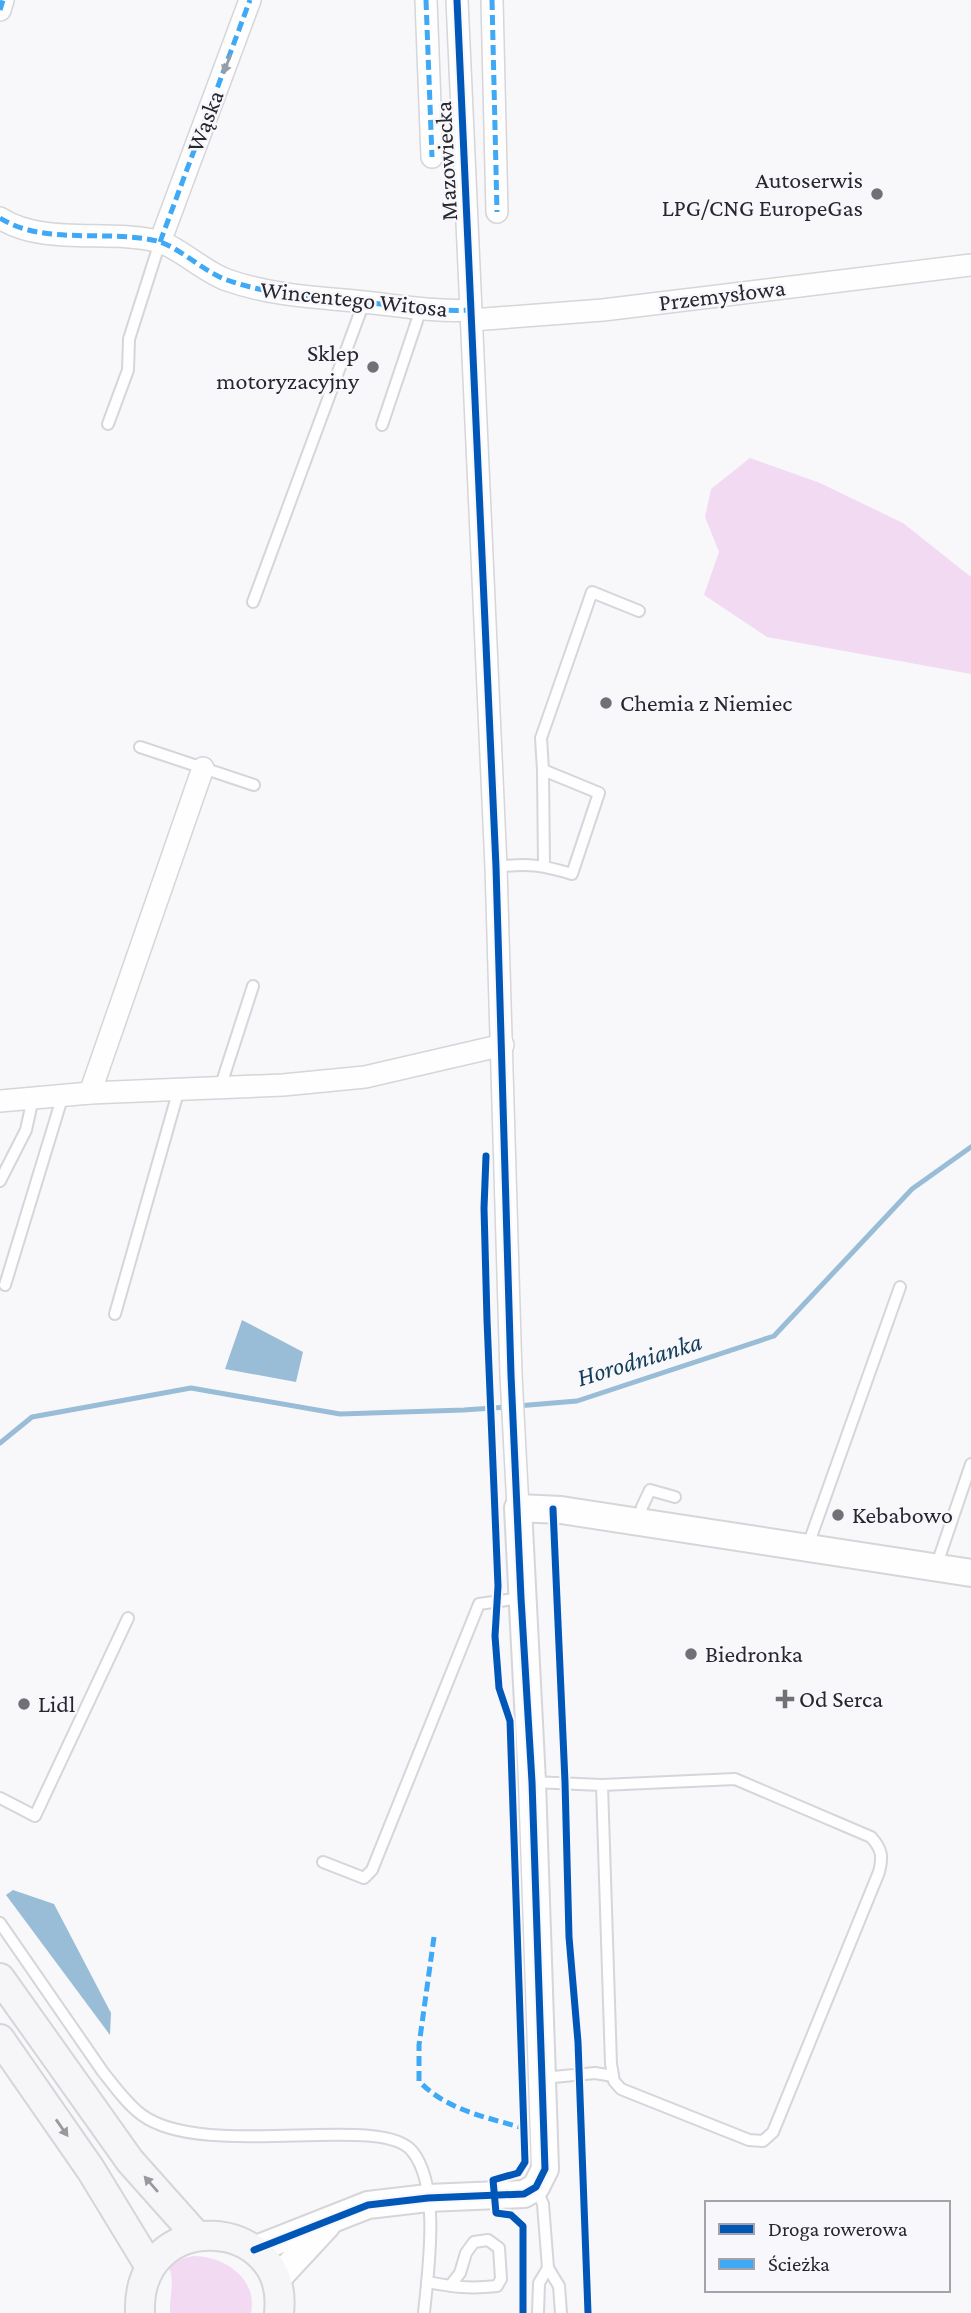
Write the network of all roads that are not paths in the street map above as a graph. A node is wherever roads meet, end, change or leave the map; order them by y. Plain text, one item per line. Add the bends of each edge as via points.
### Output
1 (3, 0) edge
2 (250, 0) edge
3 (426, 0) edge
4 (457, 0) edge
5 (492, 0) edge
6 (0, 10) edge
7 (432, 157) dead end
8 (497, 212) dead end
9 (0, 218) edge
10 (160, 242) junction
11 (971, 265) edge
12 (364, 302) junction
13 (421, 309) junction
14 (471, 315) junction
15 (108, 424) dead end
16 (382, 425) dead end
17 (253, 602) dead end
18 (639, 611) dead end
19 (141, 747) dead end
20 (203, 768) junction
21 (543, 770) junction
22 (254, 785) dead end
23 (544, 866) junction
24 (496, 867) junction
25 (253, 986) dead end
26 (503, 1045) junction
27 (220, 1088) junction
28 (179, 1089) junction
29 (90, 1093) junction
30 (63, 1095) junction
31 (33, 1098) junction
32 (0, 1101) edge
33 (0, 1181) edge
34 (5, 1285) dead end
35 (900, 1287) dead end
36 (115, 1314) dead end
37 (971, 1464) edge
38 (675, 1497) dead end
39 (518, 1508) junction
40 (640, 1524) junction
41 (807, 1549) junction
42 (935, 1569) junction
43 (971, 1573) edge
44 (521, 1598) junction
45 (128, 1618) dead end
46 (533, 1782) junction
47 (602, 1785) junction
48 (0, 1798) edge
49 (323, 1862) dead end
50 (0, 1923) edge
51 (0, 1978) edge
52 (0, 2039) edge
53 (613, 2076) junction
54 (543, 2078) junction
55 (536, 2187) junction
56 (428, 2199) junction
57 (333, 2219) junction
58 (196, 2235) junction
59 (254, 2250) junction
60 (150, 2267) junction
61 (548, 2269) junction
62 (276, 2280) junction
63 (427, 2283) junction
64 (450, 2286) junction
65 (140, 2313) edge
66 (279, 2313) edge
67 (424, 2313) edge
68 (538, 2313) edge
69 (561, 2313) edge

1 - 6 street
2 -> 10 street, Wąska
3 - 7 street
4 - 14 street, Mazowiecka
5 - 8 street
9 - 10 street, Wincentego Witosa via 34,232
10 - 12 street, Wincentego Witosa via 219,277 247,287
10 - 15 lane via 129,339 128,370
11 - 14 street, Przemysłowa via 603,310
12 - 13 street, Wincentego Witosa
12 - 17 lane
13 - 14 street, Wincentego Witosa
13 - 16 lane
14 - 24 street, Mazowiecka
18 - 21 lane via 592,592 541,738
19 - 20 lane
20 - 22 lane
20 - 29 street
21 - 23 lane
21 - 23 lane via 599,793 572,874
23 - 24 lane
24 - 26 street, Mazowiecka
25 - 27 lane
26 - 27 street via 365,1077
26 - 39 street, Mazowiecka
27 - 28 street
28 - 29 street
28 - 36 lane
29 - 30 street
30 - 31 street
30 - 34 lane
31 - 32 street
31 - 33 lane via 26,1130
35 - 41 lane
37 - 42 lane
38 - 40 lane via 650,1490
39 - 40 street via 553,1509
39 - 44 street
40 - 41 street
41 - 42 street
42 - 43 street
44 - 46 street
44 - 49 lane via 479,1604 372,1870 364,1878
45 - 48 lane via 35,1816
46 - 47 lane
46 - 54 street
47 - 53 lane
47 - 53 lane via 735,1779 871,1837 880,1846 883,1859 773,2132 763,2141 749,2140 621,2089
50 - 56 lane via 103,2072 143,2116 189,2134 388,2138 411,2149 422,2167
58 -> 51 main road via 131,2161
52 -> 60 main road via 91,2170
53 - 54 lane via 595,2073
54 - 55 street via 545,2169
55 - 56 street via 514,2196
55 - 61 lane via 543,2204
56 - 57 street via 368,2205
56 - 63 lane
57 - 59 street
57 - 62 street
58 - 59 main road via 236,2239
58 - 60 main road via 162,2252
59 - 62 main road
60 - 65 main road via 139,2298
61 - 68 lane via 539,2283
61 - 69 lane via 559,2286
62 - 66 main road
63 - 64 lane
63 - 67 lane
64 - 64 lane via 497,2286 501,2279 499,2248 488,2241 474,2242

